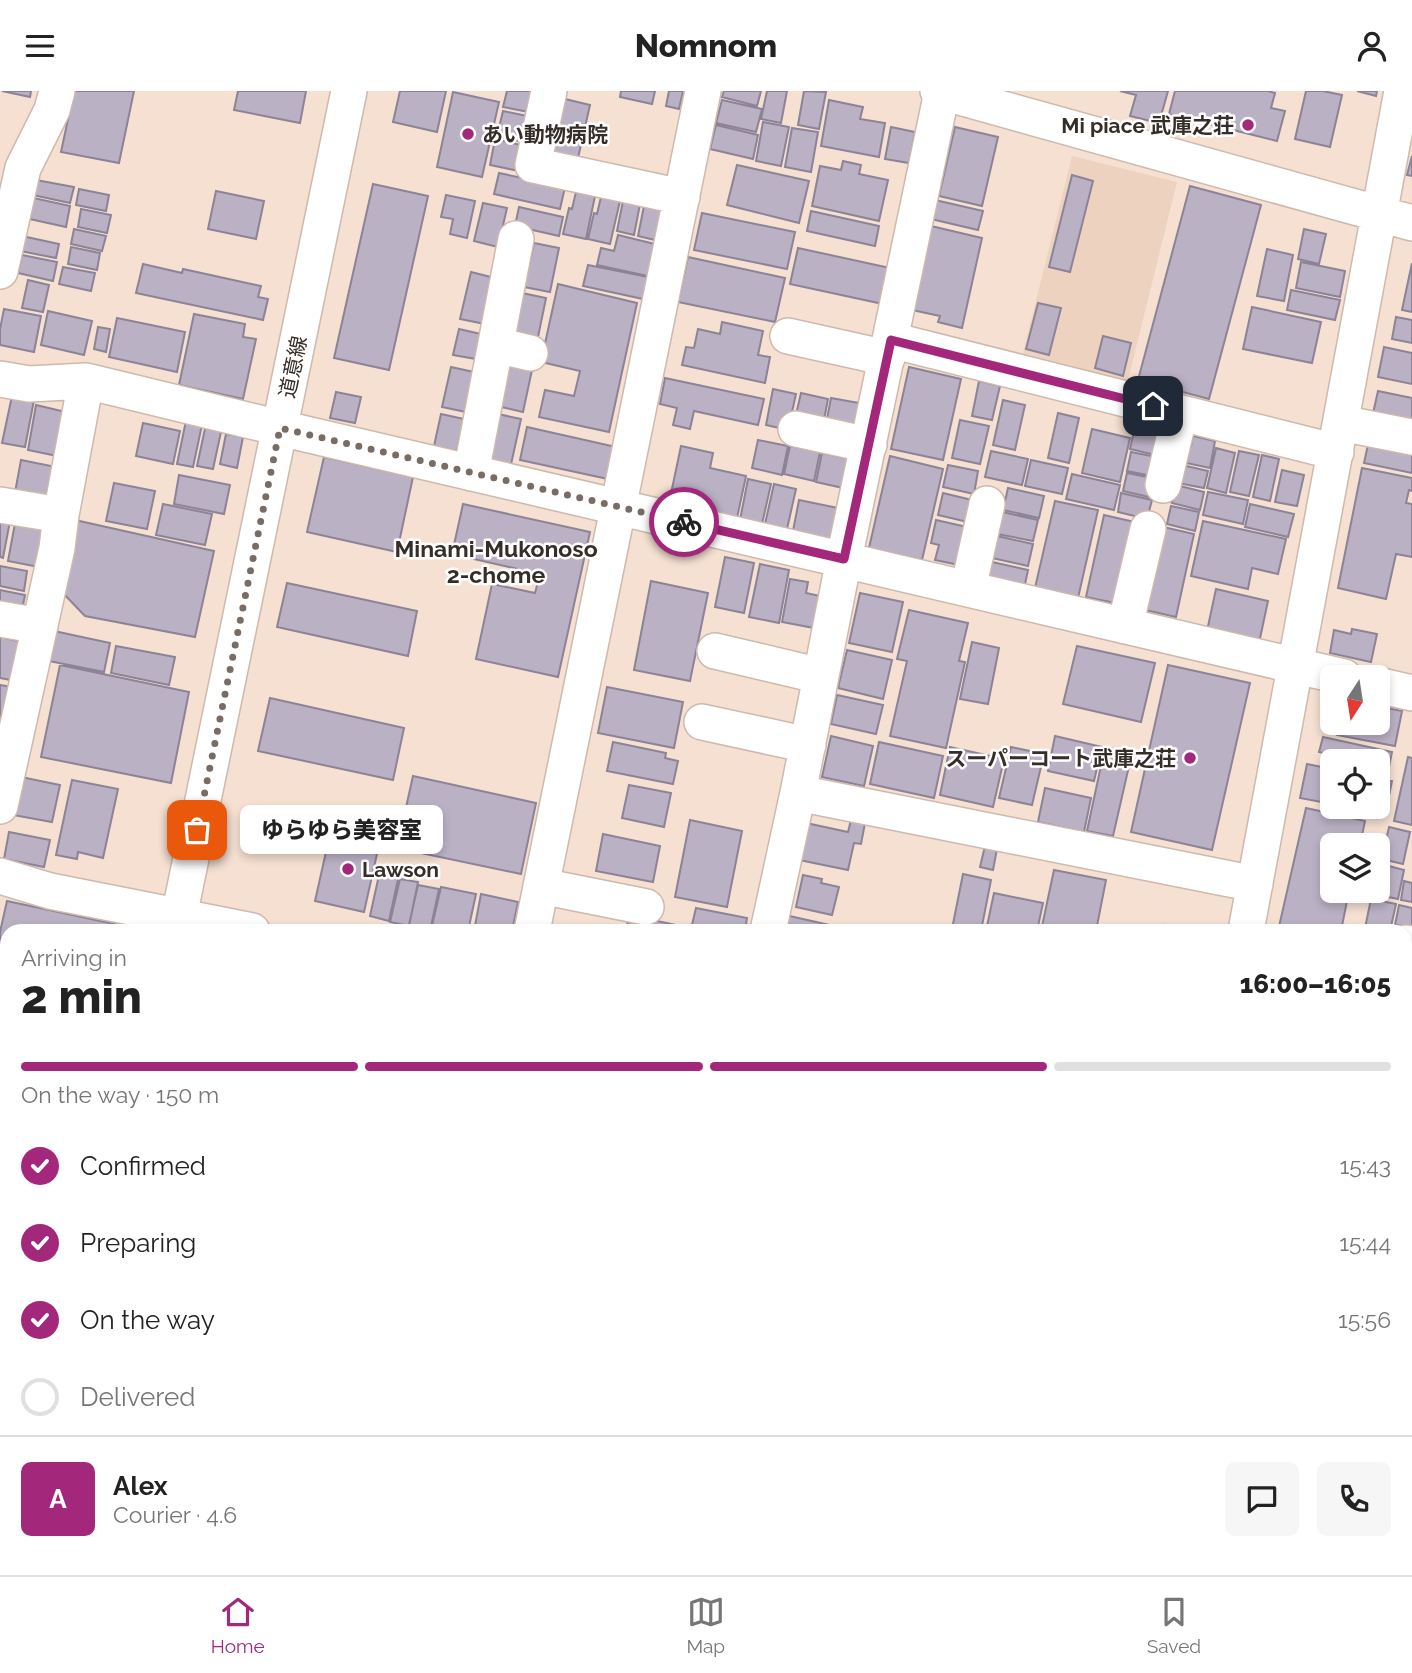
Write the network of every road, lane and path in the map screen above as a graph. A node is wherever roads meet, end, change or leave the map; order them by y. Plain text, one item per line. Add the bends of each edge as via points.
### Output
1 (57, 91) edge
2 (349, 91) edge
3 (549, 91) edge
4 (703, 91) edge
5 (940, 91) edge
6 (1402, 91) edge
7 (14, 157) edge
8 (682, 197) junction
9 (1396, 218) edge
10 (4, 236) edge
11 (503, 254) dead end
12 (0, 271) edge
13 (788, 336) dead end
14 (496, 345) junction
15 (889, 349) junction
16 (530, 353) dead end
17 (0, 379) edge
18 (86, 381) junction
19 (1180, 413) junction
20 (280, 428) junction
21 (796, 429) dead end
22 (1412, 437) edge
23 (1338, 438) junction
24 (869, 445) junction
25 (471, 473) junction
26 (1163, 485) dead end
27 (987, 504) dead end
28 (0, 505) edge
29 (618, 506) junction
30 (61, 515) junction
31 (1148, 529) dead end
32 (844, 559) junction
33 (968, 589) junction
34 (0, 619) edge
35 (40, 626) junction
36 (1125, 626) junction
37 (715, 651) dead end
38 (1296, 666) junction
39 (1320, 672) edge
40 (821, 676) junction
41 (1390, 688) edge
42 (1412, 693) edge
43 (702, 722) dead end
44 (808, 745) junction
45 (6, 747) edge
46 (798, 793) junction
47 (0, 806) edge
48 (0, 876) edge
49 (1255, 884) junction
50 (541, 886) junction
51 (646, 907) dead end
52 (178, 924) edge
53 (538, 924) edge
54 (770, 924) edge
55 (1247, 924) edge

1 - 7 street via 52,110
2 - 20 street, 道意線
3 - 8 street via 533,166
4 - 8 street
5 - 9 street
5 - 15 street
6 - 9 street
7 - 10 street via 23,168
8 - 29 street
9 - 23 street
10 - 12 street
11 - 14 street
13 - 15 street
14 - 16 street
14 - 25 street
15 - 19 street
15 - 24 street
17 - 18 street via 29,384
18 - 20 street
18 - 30 street
19 - 23 street
19 - 26 street
20 - 25 street
20 - 52 street, 道意線
21 - 24 street
22 - 23 street
23 - 38 street
24 - 32 street
25 - 29 street
27 - 33 street
28 - 30 street
29 - 32 street
29 - 50 street
30 - 35 street
31 - 36 street
32 - 33 street
32 - 40 street
33 - 36 street
34 - 35 street
35 - 45 street
36 - 38 street
37 - 40 street
38 - 39 street
38 - 49 street
40 - 44 street
41 - 42 street
43 - 44 street
44 - 46 street
45 - 47 street
46 - 49 street
46 - 54 street
48 - 52 street
49 - 55 street
50 - 51 street
50 - 53 street

